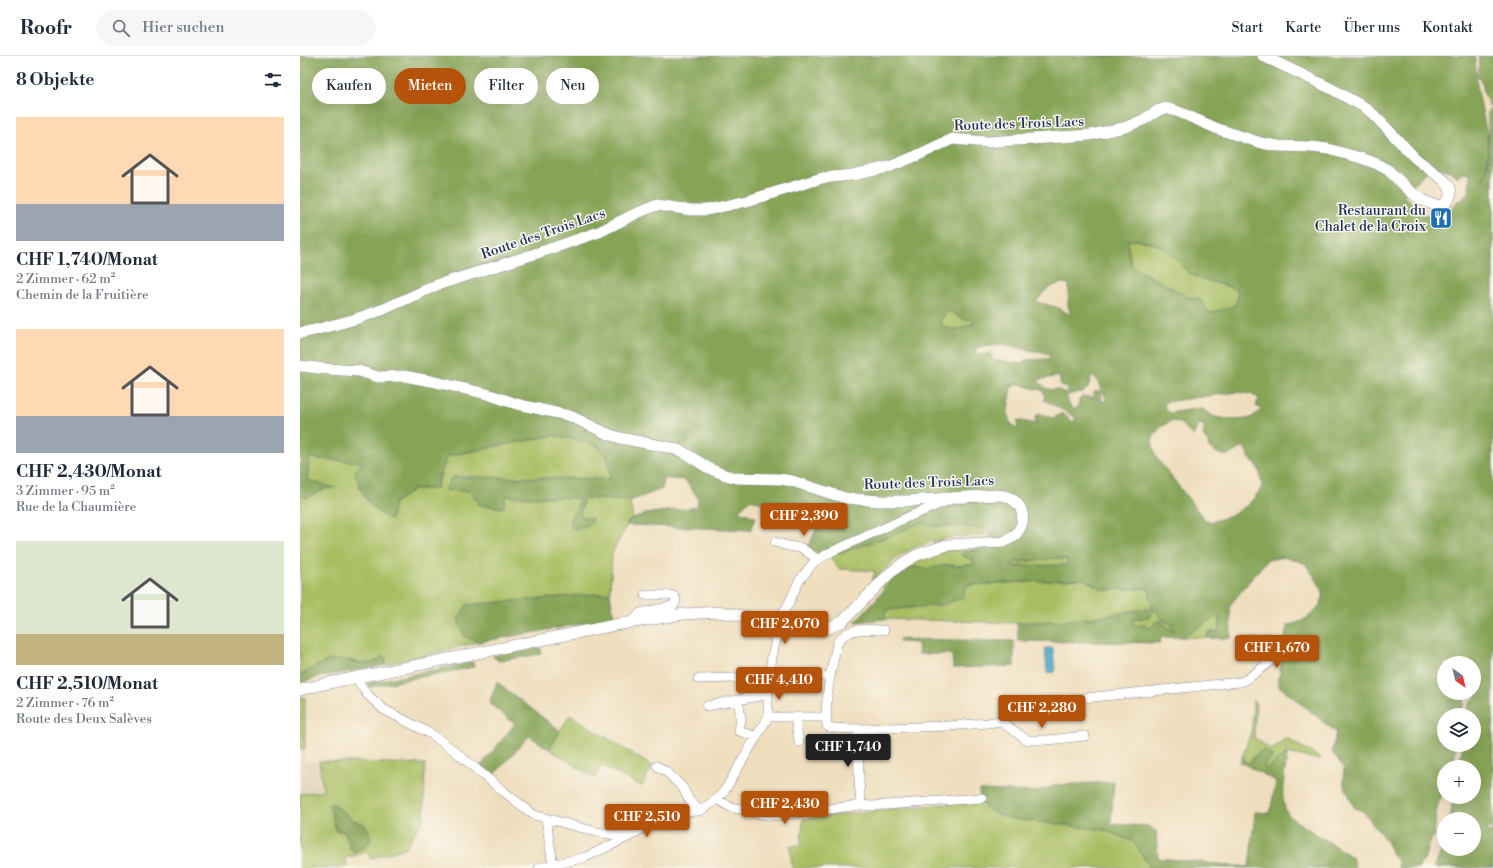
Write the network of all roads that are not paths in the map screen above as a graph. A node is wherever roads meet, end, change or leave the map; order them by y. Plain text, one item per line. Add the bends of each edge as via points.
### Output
1 (1262, 56) edge
2 (300, 333) edge
3 (300, 366) edge
4 (955, 498) junction
5 (775, 542) dead end
6 (818, 560) junction
7 (645, 595) dead end
8 (632, 622) junction
9 (778, 626) junction
10 (884, 630) dead end
11 (1280, 654) dead end
12 (357, 677) junction
13 (830, 677) junction
14 (698, 679) dead end
15 (769, 680) junction
16 (300, 690) edge
17 (768, 694) junction
18 (738, 700) junction
19 (707, 706) dead end
20 (768, 717) junction
21 (795, 717) junction
22 (826, 717) junction
23 (1000, 720) junction
24 (858, 729) junction
25 (1085, 736) dead end
26 (757, 737) junction
27 (799, 742) dead end
28 (657, 766) dead end
29 (982, 798) dead end
30 (718, 799) junction
31 (861, 805) junction
32 (700, 811) junction
33 (546, 819) junction
34 (628, 838) junction
35 (552, 865) junction
36 (539, 868) edge

1 - 2 street, Route des Trois Lacs via 1330,88 1373,114 1415,158 1445,181 1451,194 1448,201 1440,206 1422,200 1375,162 1328,149 1261,143 1166,108 1126,127 1090,135 987,142 954,138 890,167 822,178 747,201 707,210 657,205 599,232 437,285 356,319
3 - 4 street, Route des Trois Lacs via 359,371 378,377 404,376 486,394 570,416 620,438 672,448 710,469 737,478 792,481 858,500
4 - 6 street via 908,517
4 - 9 street, Route des Trois Lacs via 996,495 1011,497 1022,510 1021,528 1003,542 947,545 917,555 890,573 843,621 825,630 794,630
5 - 6 street via 802,548
6 - 9 street via 799,581
7 - 8 street via 671,595 675,597 676,602 673,606 640,613
8 - 9 street via 712,612 738,615
8 - 12 street
9 - 15 street
10 - 13 street via 852,630 842,636 838,640
11 - 23 street via 1240,682 1036,703
12 - 16 street
12 - 33 street via 368,695 383,709 431,734 534,815
13 - 15 street via 796,676
13 - 22 street
14 - 15 street
15 - 17 street
17 - 18 street
17 - 20 street
18 - 19 street
18 - 26 street via 741,718 739,731
20 - 21 street
20 - 26 street
21 - 22 street
21 - 27 street
22 - 24 street via 827,726 831,728
23 - 24 street via 948,726
23 - 25 street via 1027,740
24 - 31 street
26 - 30 street
28 - 32 street via 683,788 689,800
29 - 31 street
30 - 31 street via 732,808 772,816
30 - 32 street
32 - 34 street via 680,812 655,821
33 - 34 street
33 - 35 street
34 - 35 street via 586,857
35 - 36 street

